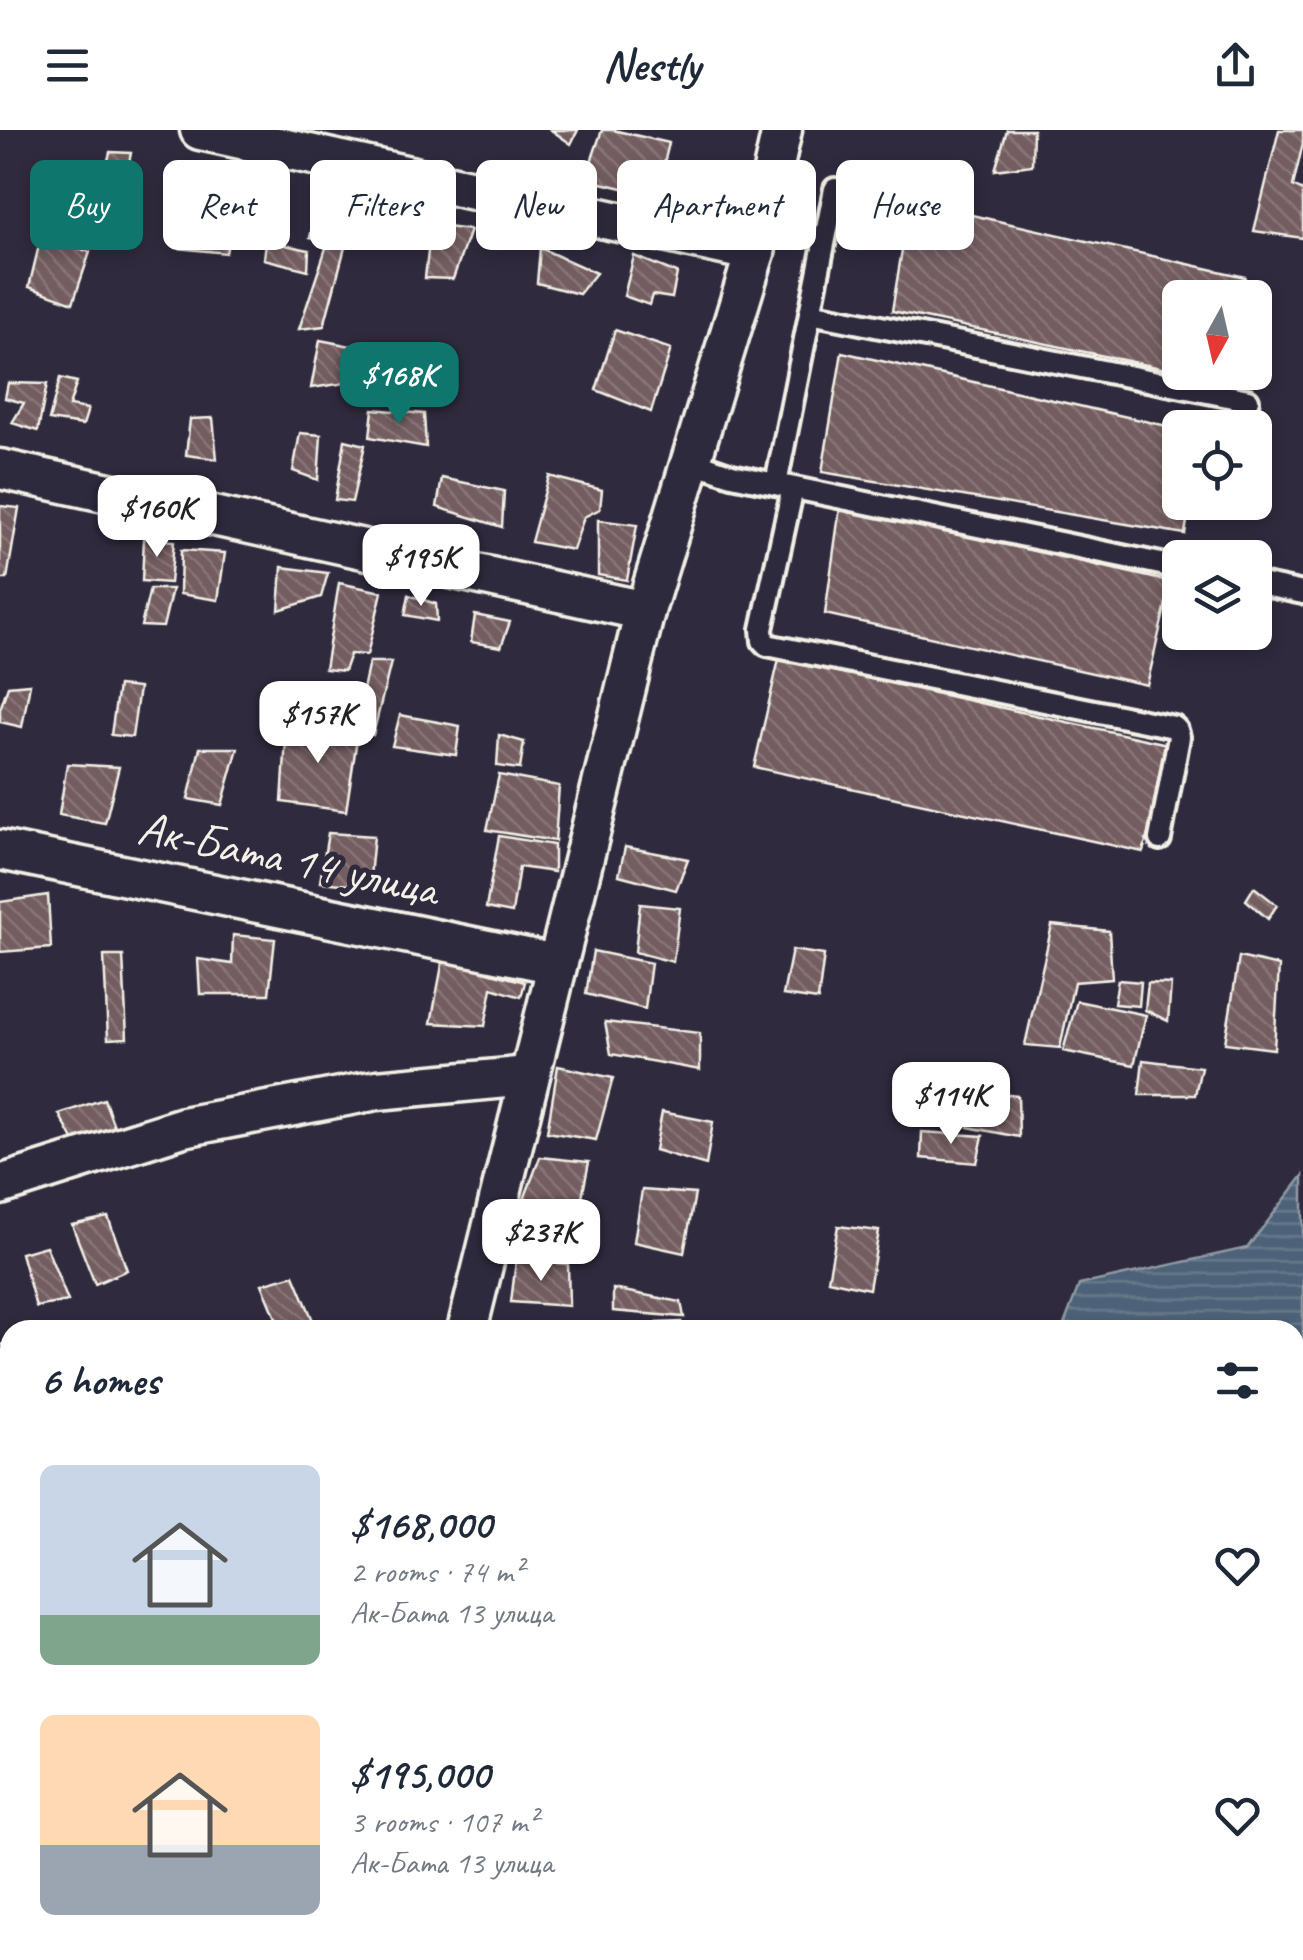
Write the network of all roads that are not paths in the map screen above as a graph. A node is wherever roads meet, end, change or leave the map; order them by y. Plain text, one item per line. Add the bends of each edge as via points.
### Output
1 (200, 130) edge
2 (782, 130) edge
3 (836, 188) dead end
4 (755, 252) junction
5 (810, 313) junction
6 (1248, 400) dead end
7 (691, 461) junction
8 (0, 469) edge
9 (784, 486) junction
10 (1162, 564) edge
11 (1272, 587) edge
12 (1303, 593) edge
13 (645, 611) junction
14 (1160, 840) dead end
15 (0, 850) edge
16 (556, 964) junction
17 (530, 1076) junction
18 (0, 1185) edge
19 (469, 1320) edge

1 - 4 street
2 - 4 street
3 - 5 lane
4 - 7 street
5 - 6 lane
5 - 9 lane
7 - 9 lane
7 - 13 street
8 - 13 street
9 - 10 lane
9 - 14 lane via 762,629 767,645 1174,727 1179,737
11 - 12 lane
13 - 16 street
15 - 16 street, Ак-Бата 14 улица
16 - 17 street
17 - 18 street via 377,1090 183,1127
17 - 19 street

